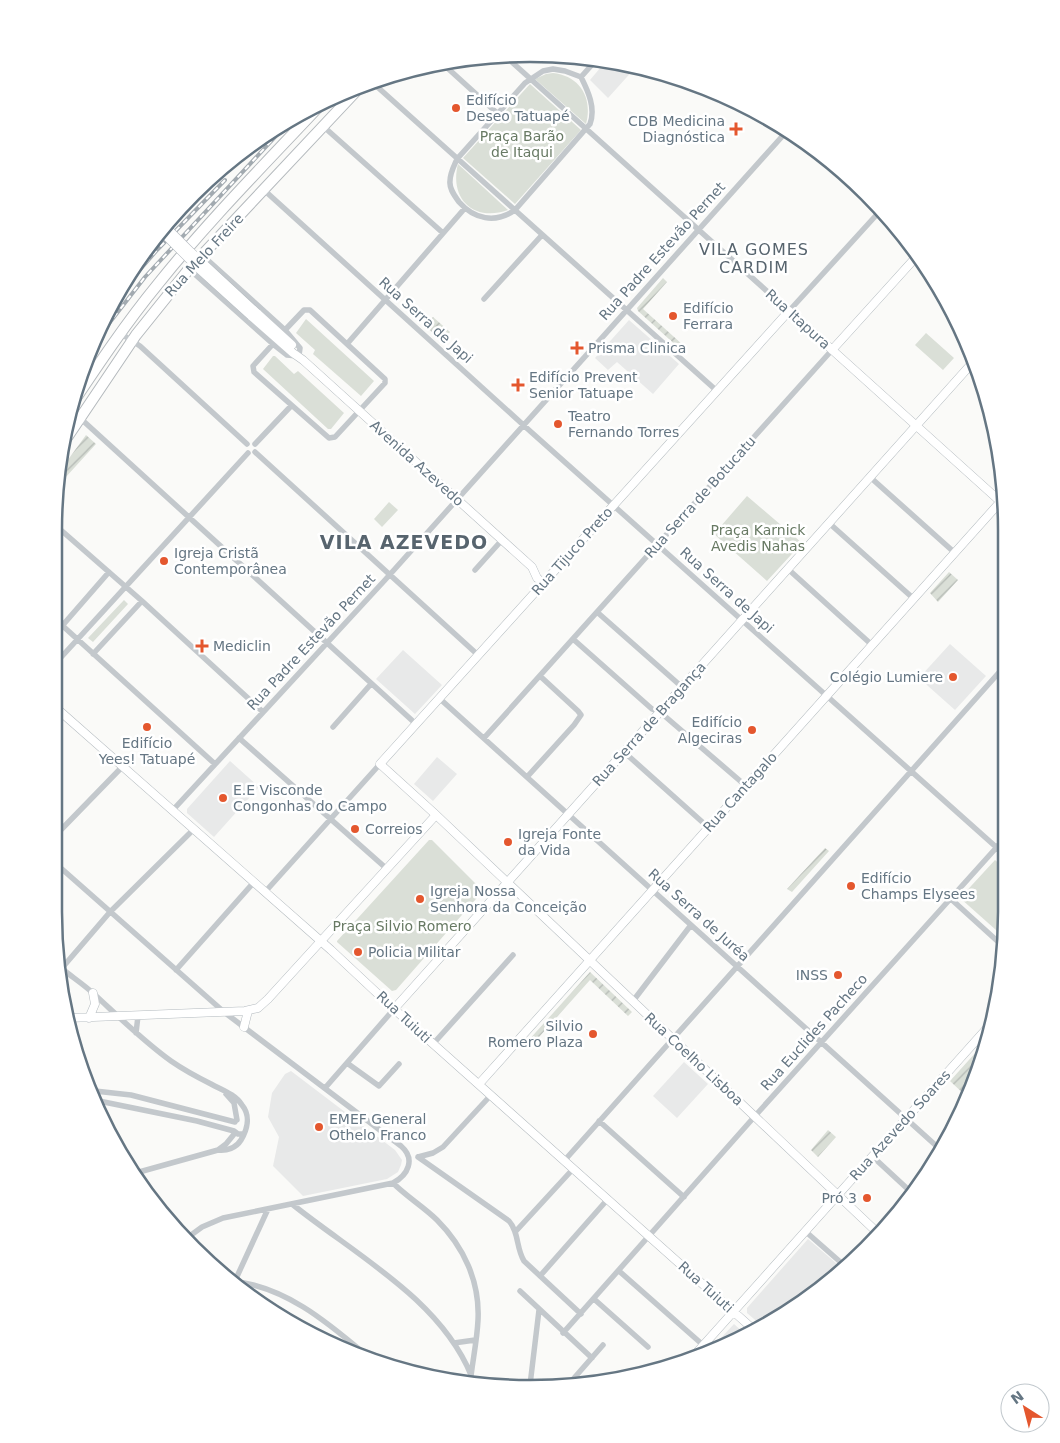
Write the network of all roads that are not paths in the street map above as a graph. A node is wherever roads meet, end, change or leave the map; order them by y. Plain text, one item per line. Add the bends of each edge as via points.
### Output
1 (513, 63) edge
2 (591, 66) edge
3 (449, 69) edge
4 (581, 77) junction
5 (530, 78) junction
6 (378, 88) edge
7 (351, 98) edge
8 (318, 114) edge
9 (497, 114) junction
10 (307, 119) edge
11 (324, 127) junction
12 (586, 130) junction
13 (782, 136) edge
14 (457, 159) junction
15 (264, 190) junction
16 (465, 208) junction
17 (515, 210) junction
18 (875, 215) edge
19 (697, 230) junction
20 (171, 232) edge
21 (443, 232) junction
22 (542, 235) junction
23 (166, 236) edge
24 (202, 255) junction
25 (913, 261) edge
26 (189, 269) junction
27 (484, 299) dead end
28 (385, 300) junction
29 (626, 310) junction
30 (789, 312) junction
31 (254, 314) junction
32 (120, 333) junction
33 (279, 333) junction
34 (132, 340) junction
35 (273, 344) junction
36 (347, 344) junction
37 (832, 350) junction
38 (300, 357) junction
39 (968, 367) edge
40 (86, 383) edge
41 (717, 391) junction
42 (291, 406) junction
43 (359, 411) junction
44 (80, 418) junction
45 (523, 425) junction
46 (916, 426) junction
47 (74, 427) edge
48 (247, 444) junction
49 (255, 444) junction
50 (251, 452) junction
51 (870, 477) junction
52 (996, 497) edge
53 (457, 499) junction
54 (613, 505) junction
55 (997, 508) edge
56 (188, 518) junction
57 (829, 523) junction
58 (62, 531) edge
59 (502, 540) junction
60 (658, 545) junction
61 (955, 553) junction
62 (788, 569) junction
63 (475, 570) dead end
64 (109, 572) junction
65 (390, 574) junction
66 (546, 580) junction
67 (126, 587) junction
68 (914, 599) junction
69 (142, 601) junction
70 (597, 612) junction
71 (742, 620) junction
72 (62, 626) joint
73 (77, 639) junction
74 (572, 639) junction
75 (327, 644) junction
76 (872, 645) junction
77 (93, 654) junction
78 (478, 655) junction
79 (62, 656) edge
80 (998, 674) edge
81 (540, 676) junction
82 (371, 684) junction
83 (682, 687) junction
84 (827, 696) junction
85 (440, 698) junction
86 (263, 712) junction
87 (660, 712) junction
88 (62, 713) edge
89 (416, 724) junction
90 (333, 727) dead end
91 (239, 738) junction
92 (484, 738) junction
93 (624, 752) junction
94 (215, 764) junction
95 (380, 764) junction
96 (123, 766) junction
97 (911, 771) junction
98 (527, 777) junction
99 (746, 786) junction
100 (172, 811) junction
101 (568, 814) junction
102 (436, 815) junction
103 (330, 819) junction
104 (709, 828) junction
105 (62, 829) edge
106 (194, 829) junction
107 (998, 846) edge
108 (996, 848) junction
109 (62, 869) edge
110 (387, 869) junction
111 (254, 882) junction
112 (507, 882) junction
113 (652, 890) junction
114 (265, 892) junction
115 (950, 899) junction
116 (110, 912) junction
117 (691, 925) junction
118 (321, 941) junction
119 (996, 941) edge
120 (513, 954) dead end
121 (589, 960) junction
122 (65, 963) edge
123 (737, 966) junction
124 (176, 970) junction
125 (66, 972) edge
126 (92, 993) junction
127 (633, 1001) junction
128 (394, 1008) junction
129 (248, 1011) junction
130 (224, 1012) junction
131 (138, 1016) junction
132 (118, 1017) junction
133 (74, 1018) edge
134 (89, 1018) junction
135 (244, 1027) junction
136 (136, 1033) junction
137 (982, 1034) edge
138 (672, 1038) junction
139 (822, 1043) junction
140 (434, 1044) junction
141 (346, 1063) junction
142 (399, 1064) dead end
143 (479, 1084) junction
144 (325, 1088) junction
145 (221, 1090) junction
146 (98, 1091) edge
147 (491, 1095) junction
148 (103, 1102) edge
149 (163, 1103) junction
150 (160, 1114) junction
151 (754, 1116) junction
152 (906, 1118) junction
153 (236, 1121) junction
154 (599, 1121) junction
155 (247, 1125) junction
156 (234, 1132) junction
157 (243, 1134) junction
158 (936, 1145) edge
159 (218, 1150) junction
160 (872, 1156) junction
161 (418, 1157) junction
162 (410, 1158) junction
163 (564, 1161) junction
164 (572, 1169) junction
165 (140, 1172) edge
166 (393, 1184) junction
167 (908, 1189) edge
168 (837, 1195) junction
169 (684, 1197) junction
170 (607, 1200) junction
171 (292, 1204) junction
172 (268, 1209) junction
173 (874, 1229) edge
174 (516, 1231) junction
175 (805, 1231) junction
176 (191, 1235) edge
177 (649, 1236) junction
178 (840, 1262) edge
179 (619, 1271) junction
180 (236, 1276) edge
181 (540, 1276) junction
182 (246, 1285) edge
183 (520, 1291) dead end
184 (594, 1299) junction
185 (539, 1310) junction
186 (733, 1312) junction
187 (581, 1314) junction
188 (749, 1326) edge
189 (564, 1333) junction
190 (475, 1340) junction
191 (454, 1343) junction
192 (603, 1345) dead end
193 (703, 1345) joint
194 (356, 1347) edge
195 (648, 1347) dead end
196 (592, 1358) junction
197 (471, 1376) joint
198 (574, 1378) edge
199 (531, 1380) edge

1 - 5 street, Rua Itapura
2 - 4 street
3 - 9 street
4 - 5 street via 553,69
4 - 12 street via 593,114
5 - 9 street
5 - 12 street, Rua Itapura
6 - 14 street
7 - 11 highway, Rua Melo Freire
8 - 15 highway via 260,177
9 - 14 street
10 - 32 highway, Rua Melo Freire via 159,282
11 - 15 highway, Rua Melo Freire
11 - 21 street
12 - 17 street
12 - 19 street, Rua Itapura
13 - 19 street, Rua Padre Estevão Pernet
14 - 16 street via 450,182 455,196
14 - 17 street
15 - 24 highway, Rua Melo Freire
15 - 28 street, Rua Serra de Japi
16 - 17 street via 475,215 490,218 505,216
16 - 21 street
17 - 22 street
18 - 30 street, Rua Tijuco Preto
19 - 29 street, Rua Padre Estevão Pernet
19 - 30 street, Rua Itapura
20 - 31 street, bridge
21 - 28 street
22 - 27 street
22 - 29 street
23 - 31 street, bridge via 199,269
24 - 26 highway, Rua Melo Freire
24 - 33 street, Avenida Azevedo
25 - 37 street, Rua Serra de Botucatu
26 - 34 highway, Rua Melo Freire
26 - 35 street, Avenida Azevedo
28 - 36 street
28 - 45 street, Rua Serra de Japi
29 - 41 street
29 - 45 street, Rua Padre Estevão Pernet
30 - 37 street, Rua Itapura
30 - 41 street, Rua Tijuco Preto
31 - 33 street, Avenida Azevedo
32 - 34 street
32 - 40 highway, Rua Melo Freire
33 - 36 street via 304,310 310,310
33 - 38 street, Avenida Azevedo
33 - 38 street, Avenida Azevedo via 300,348
34 - 44 highway, Rua Melo Freire
34 - 48 street
35 - 38 street, Avenida Azevedo via 287,355
35 - 42 street via 252,369
36 - 43 street via 385,378
37 - 46 street, Rua Itapura
37 - 60 street, Rua Serra de Botucatu
38 - 43 street, Avenida Azevedo
39 - 46 street, Rua Serra de Bragança
41 - 54 street, Rua Tijuco Preto
42 - 43 street via 331,439
42 - 49 street
43 - 53 street, Avenida Azevedo
44 - 47 highway, Rua Melo Freire
44 - 56 street
45 - 53 street, Rua Padre Estevão Pernet
45 - 54 street, Rua Serra de Japi
46 - 51 street, Rua Serra de Bragança
46 - 52 street, Rua Itapura
48 - 49 street
48 - 50 street via 246,450
49 - 50 street
50 - 56 street
50 - 65 street
51 - 57 street, Rua Serra de Bragança
51 - 61 street
53 - 59 street, Avenida Azevedo
53 - 65 street, Rua Padre Estevão Pernet
54 - 60 street, Rua Serra de Japi
54 - 66 street, Rua Tijuco Preto
55 - 61 street, Rua Cantagalo
56 - 67 street
56 - 75 street
57 - 62 street, Rua Serra de Bragança
57 - 68 street
58 - 64 street
59 - 63 street
59 - 66 street, Avenida Azevedo via 532,567 537,578
60 - 70 street, Rua Serra de Botucatu
60 - 71 street, Rua Serra de Japi
61 - 68 street, Rua Cantagalo
62 - 71 street, Rua Serra de Bragança
62 - 76 street
64 - 67 street
64 - 72 street
65 - 75 street, Rua Padre Estevão Pernet
65 - 78 street
66 - 78 street, Rua Tijuco Preto
67 - 69 street
67 - 73 street
68 - 76 street, Rua Cantagalo
69 - 77 street
69 - 86 street
70 - 74 street, Rua Serra de Botucatu
70 - 83 street
71 - 83 street, Rua Serra de Bragança
71 - 84 street, Rua Serra de Japi
72 - 73 street
73 - 77 street
73 - 79 street
74 - 81 street, Rua Serra de Botucatu
74 - 87 street via 652,709
75 - 82 street
75 - 86 street, Rua Padre Estevão Pernet
76 - 84 street, Rua Cantagalo
77 - 94 street
78 - 85 street, Rua Tijuco Preto
80 - 97 street
81 - 92 street, Rua Serra de Botucatu
81 - 98 street via 581,715
82 - 89 street
82 - 90 street
83 - 87 street, Rua Serra de Bragança
84 - 97 street, Rua Serra de Japi
84 - 99 street, Rua Cantagalo
85 - 89 street, Rua Tijuco Preto
85 - 92 street, Rua Serra de Juréa
86 - 91 street, Rua Padre Estevão Pernet
87 - 93 street, Rua Serra de Bragança
87 - 99 street
88 - 96 street, Rua Tuiuti
89 - 95 street, Rua Tijuco Preto
91 - 94 street, Rua Padre Estevão Pernet
91 - 103 street
92 - 98 street, Rua Serra de Juréa
93 - 101 street, Rua Serra de Bragança
93 - 104 street
94 - 100 street, Rua Padre Estevão Pernet
95 - 102 street
95 - 103 street, Rua Tijuco Preto
96 - 100 street, Rua Tuiuti
96 - 105 street
97 - 108 street, Rua Serra de Japi
97 - 123 street
98 - 101 street, Rua Serra de Juréa
99 - 104 street, Rua Cantagalo
100 - 106 street, Rua Tuiuti
101 - 112 street, Rua Serra de Bragança
101 - 113 street, Rua Serra de Juréa
102 - 110 street
102 - 112 street
103 - 110 street
103 - 114 street, Rua Tijuco Preto
104 - 113 street, Rua Cantagalo
106 - 111 street, Rua Tuiuti
106 - 116 street
107 - 108 street, Rua Euclides Pacheco
108 - 115 street, Rua Euclides Pacheco
109 - 116 street
110 - 118 street
111 - 114 street, Rua Tuiuti
111 - 124 street
112 - 121 street, Rua Coelho Lisboa
112 - 128 street, Rua Serra de Bragança
113 - 117 street, Rua Serra de Juréa
113 - 121 street, Rua Cantagalo
114 - 118 street, Rua Tuiuti
115 - 119 street
115 - 139 street, Rua Euclides Pacheco
116 - 122 street
116 - 124 street
117 - 123 street, Rua Serra de Juréa
117 - 127 street
118 - 128 street, Rua Tuiuti
118 - 129 street via 263,1004
120 - 140 street
121 - 127 street, Rua Coelho Lisboa
121 - 143 street, Rua Cantagalo
123 - 138 street
123 - 139 street, Rua Serra de Juréa
124 - 130 street
125 - 126 street
126 - 132 street
126 - 134 street via 95,1004
127 - 138 street, Rua Coelho Lisboa
128 - 140 street, Rua Tuiuti
128 - 141 street, Rua Serra de Bragança
129 - 130 street
129 - 135 street
130 - 131 street
130 - 135 street
131 - 132 street
131 - 136 street
132 - 134 street
132 - 136 street
133 - 134 street
135 - 144 street
136 - 145 street via 182,1069
137 - 152 street, Rua Azevedo Soares
138 - 151 street, Rua Coelho Lisboa
138 - 154 street
139 - 151 street, Rua Euclides Pacheco
139 - 152 street, Rua Serra de Juréa
140 - 143 street, Rua Tuiuti
141 - 142 street via 379,1086
141 - 144 street, Rua Serra de Bragança
143 - 147 street, Rua Tuiuti
144 - 162 street via 402,1146
145 - 153 street via 234,1103
145 - 155 street via 242,1104
146 - 149 street
147 - 161 street via 443,1147
147 - 163 street, Rua Tuiuti
148 - 150 street
149 - 150 street
149 - 153 street
150 - 156 street
151 - 168 street, Rua Coelho Lisboa
151 - 169 street, Rua Euclides Pacheco
152 - 158 street, Rua Serra de Juréa
152 - 160 street, Rua Azevedo Soares
153 - 155 street
153 - 156 street via 232,1126
154 - 163 street
154 - 169 street
155 - 157 street
156 - 157 street
156 - 159 street
157 - 159 street via 234,1147
159 - 165 street
160 - 167 street
160 - 168 street, Rua Azevedo Soares
161 - 162 street
161 - 174 street via 509,1221
162 - 166 street via 405,1175
163 - 164 street, Rua Tuiuti
164 - 170 street, Rua Tuiuti
164 - 174 street
166 - 171 street
166 - 190 street via 435,1218 461,1250 477,1296
168 - 173 street, Rua Coelho Lisboa
168 - 175 street, Rua Azevedo Soares
169 - 177 street, Rua Euclides Pacheco
170 - 177 street, Rua Tuiuti
170 - 181 street
171 - 172 street
171 - 191 street via 406,1291
172 - 176 street via 210,1222
172 - 180 street
174 - 181 street via 522,1258
175 - 178 street
175 - 186 street, Rua Azevedo Soares
177 - 179 street, Rua Euclides Pacheco
177 - 186 street, Rua Tuiuti
179 - 184 street, Rua Euclides Pacheco
179 - 193 street
181 - 187 street
182 - 194 street via 267,1289 309,1310
183 - 185 street
184 - 187 street, Rua Euclides Pacheco
184 - 195 street
185 - 189 street
185 - 199 street
186 - 188 street, Rua Tuiuti
186 - 193 street, Rua Azevedo Soares
187 - 189 street, Rua Euclides Pacheco
189 - 196 street
190 - 191 street
190 - 197 street
191 - 197 street
192 - 196 street
196 - 198 street

